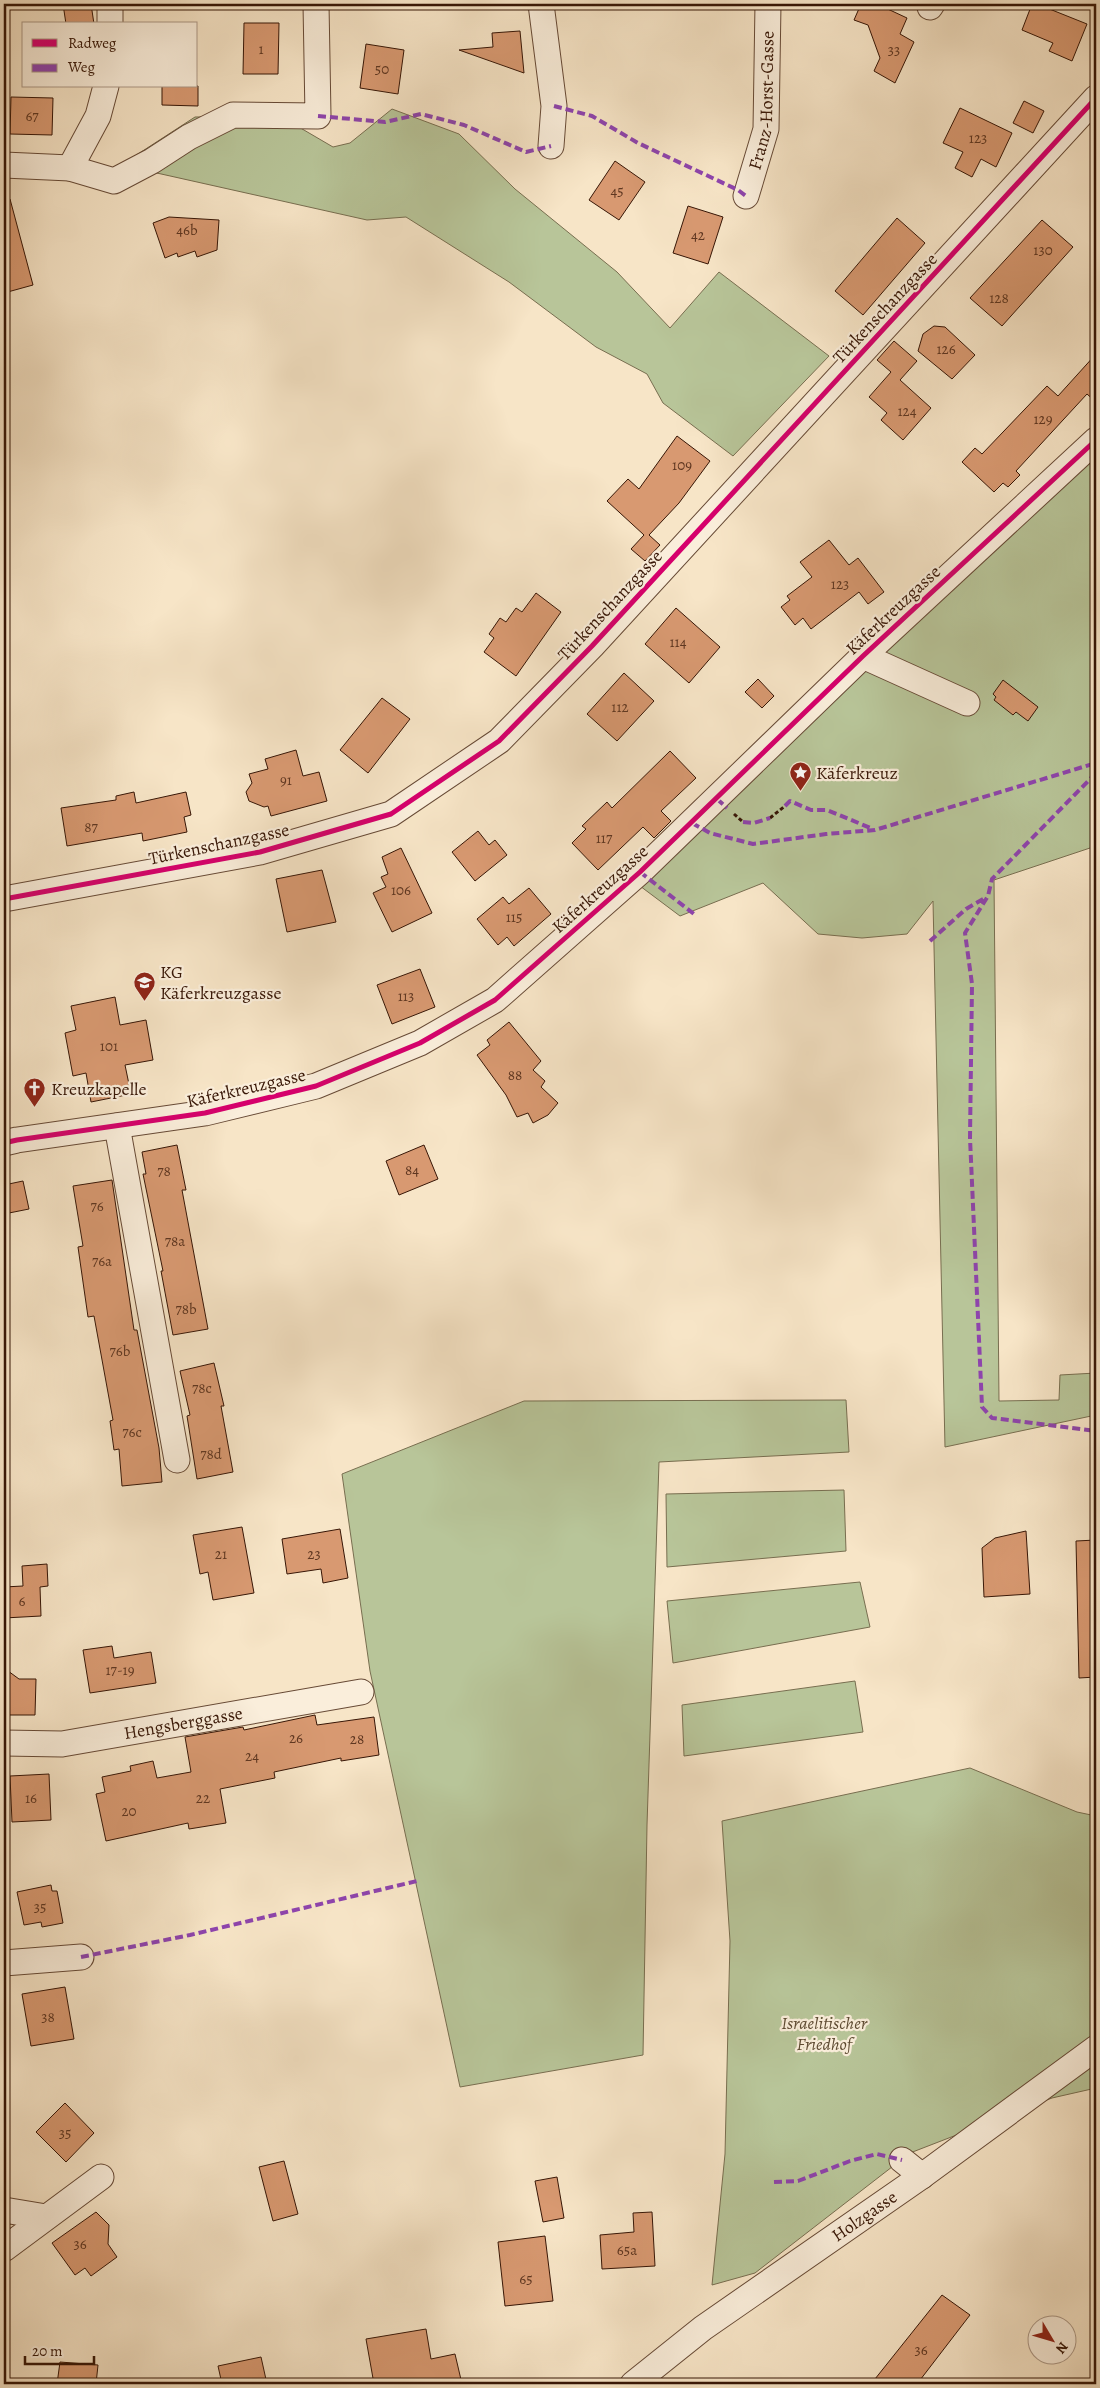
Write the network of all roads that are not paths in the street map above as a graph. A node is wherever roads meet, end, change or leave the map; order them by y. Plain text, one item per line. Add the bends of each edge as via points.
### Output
1 (110, 4) edge
2 (316, 4) edge
3 (541, 4) edge
4 (768, 4) edge
5 (110, 22) edge
6 (105, 88) edge
7 (1096, 98) edge
8 (551, 146) dead end
9 (4, 165) edge
10 (70, 168) junction
11 (746, 196) dead end
12 (1096, 440) edge
13 (863, 656) junction
14 (966, 703) dead end
15 (4, 899) edge
16 (117, 1126) junction
17 (4, 1143) edge
18 (177, 1460) dead end
19 (361, 1692) dead end
20 (4, 1743) edge
21 (81, 1957) dead end
22 (4, 1963) edge
23 (1096, 2048) edge
24 (902, 2160) dead end
25 (922, 2176) junction
26 (101, 2177) dead end
27 (4, 2210) edge
28 (46, 2217) junction
29 (4, 2249) edge
30 (633, 2384) edge

1 - 5 street
2 - 10 street via 318,116 233,115 114,181
3 - 8 street via 554,106
4 - 11 street, Franz-Horst-Gasse via 766,128
6 - 10 street via 98,116
7 - 15 street, Türkenschanzgasse via 592,646 499,741 391,814 260,852
9 - 10 street
12 - 13 street, Käferkreuzgasse
13 - 14 street
13 - 16 street, Käferkreuzgasse via 640,872 495,1000 420,1044 316,1086 204,1113
16 - 17 street, Käferkreuzgasse
16 - 18 street
19 - 20 street, Hengsberggasse via 62,1744
21 - 22 street
23 - 25 street, Holzgasse
24 - 25 street
25 - 30 street, Holzgasse via 703,2328
26 - 28 street
27 - 28 street
28 - 29 street

